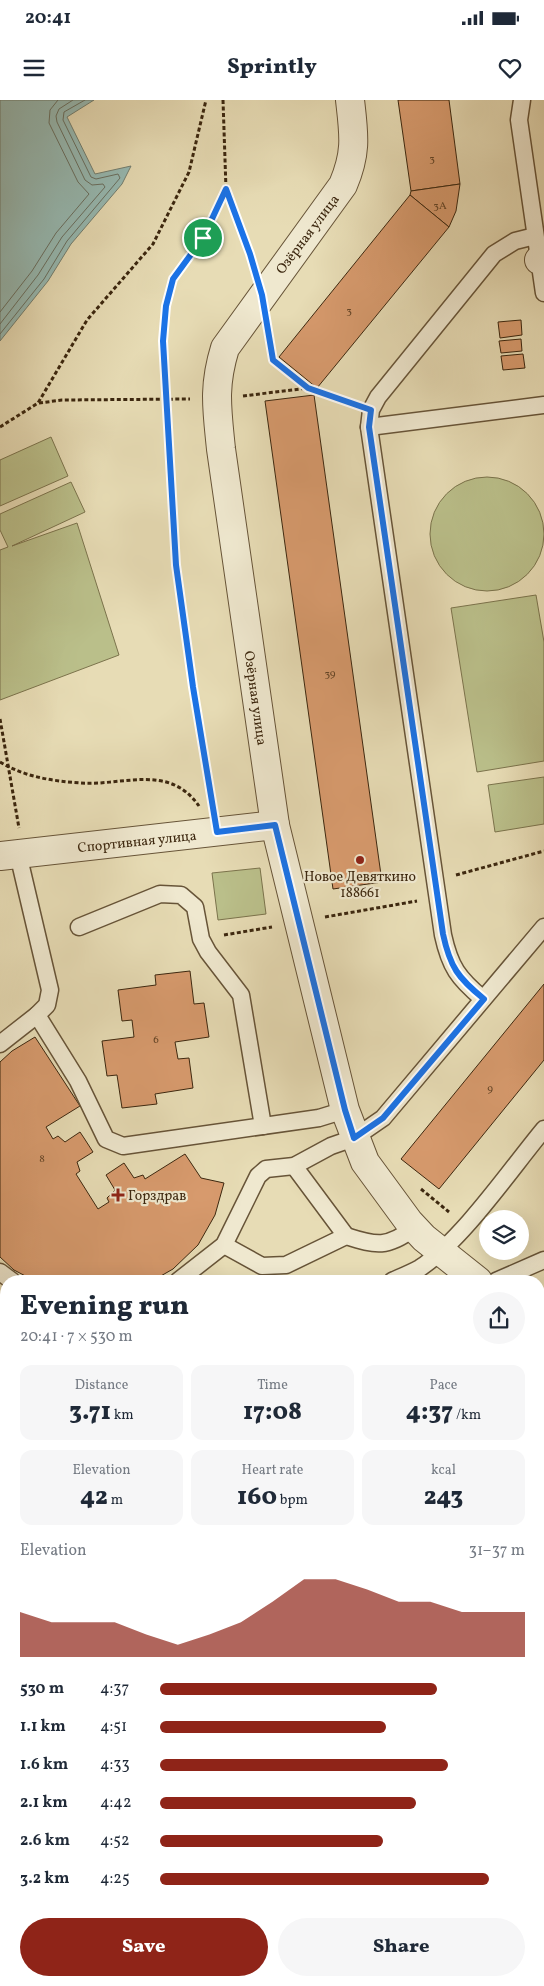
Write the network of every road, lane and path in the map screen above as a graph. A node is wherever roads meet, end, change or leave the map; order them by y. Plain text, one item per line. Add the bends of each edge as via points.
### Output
1 (206, 100) edge
2 (223, 100) edge
3 (350, 100) edge
4 (522, 100) edge
5 (226, 189) junction
6 (539, 252) edge
7 (544, 293) edge
8 (262, 295) junction
9 (308, 388) junction
10 (237, 396) dead end
11 (167, 399) junction
12 (194, 399) dead end
13 (38, 404) junction
14 (544, 405) edge
15 (371, 410) junction
16 (0, 427) edge
17 (369, 427) junction
18 (0, 719) edge
19 (0, 762) edge
20 (8, 767) junction
21 (275, 825) junction
22 (217, 832) junction
23 (544, 851) edge
24 (14, 855) edge
25 (436, 880) junction
26 (80, 927) dead end
27 (544, 927) edge
28 (484, 999) junction
29 (37, 1015) junction
30 (0, 1044) edge
31 (345, 1110) junction
32 (263, 1126) junction
33 (544, 1129) edge
34 (354, 1138) junction
35 (294, 1166) junction
36 (414, 1228) junction
37 (346, 1236) junction
38 (224, 1245) junction
39 (440, 1251) junction
40 (544, 1260) edge
41 (186, 1275) edge
42 (408, 1275) edge
43 (486, 1275) edge
44 (507, 1275) edge

1 - 13 path via 189,172 153,244 86,320
2 - 5 path
3 - 8 street, Озёрная улица via 353,162 343,185
4 - 6 lane via 519,120
5 - 8 path
5 - 11 path via 203,238 173,279 166,306 163,341
6 - 7 lane
6 - 15 lane via 515,241 494,254 378,397
8 - 9 path via 273,360
8 - 21 street, Озёрная улица via 225,348 217,374 216,398
9 - 10 path
9 - 15 path
11 - 12 path
11 - 13 path via 62,400
11 - 22 path via 176,565
13 - 16 path
14 - 17 lane
15 - 17 lane
17 - 25 lane
18 - 20 path
19 - 20 path
20 - 22 path via 35,778 83,784 154,778 178,786 196,802
20 - 24 path
21 - 22 street, Спортивная улица
21 - 31 street, Озёрная улица
22 - 24 street, Спортивная улица
23 - 25 path
24 - 29 lane via 50,990 47,1005
25 - 28 lane via 448,960 460,980
26 - 32 lane via 160,894 181,895 195,908 201,939 240,995
27 - 28 lane
28 - 34 lane via 383,1118
29 - 30 lane
29 - 32 lane via 78,1082 106,1139 123,1146
31 - 32 lane via 319,1118
31 - 34 street, Озёрная улица
33 - 39 lane
34 - 35 lane
34 - 36 street, Озёрная улица via 365,1162
35 - 37 lane
35 - 38 lane via 266,1169 258,1176
36 - 37 lane via 398,1240 374,1245
36 - 39 street, Озёрная улица
37 - 38 lane via 286,1265 262,1266
38 - 41 lane
39 - 42 lane
39 - 43 street, Озёрная улица
40 - 44 lane

